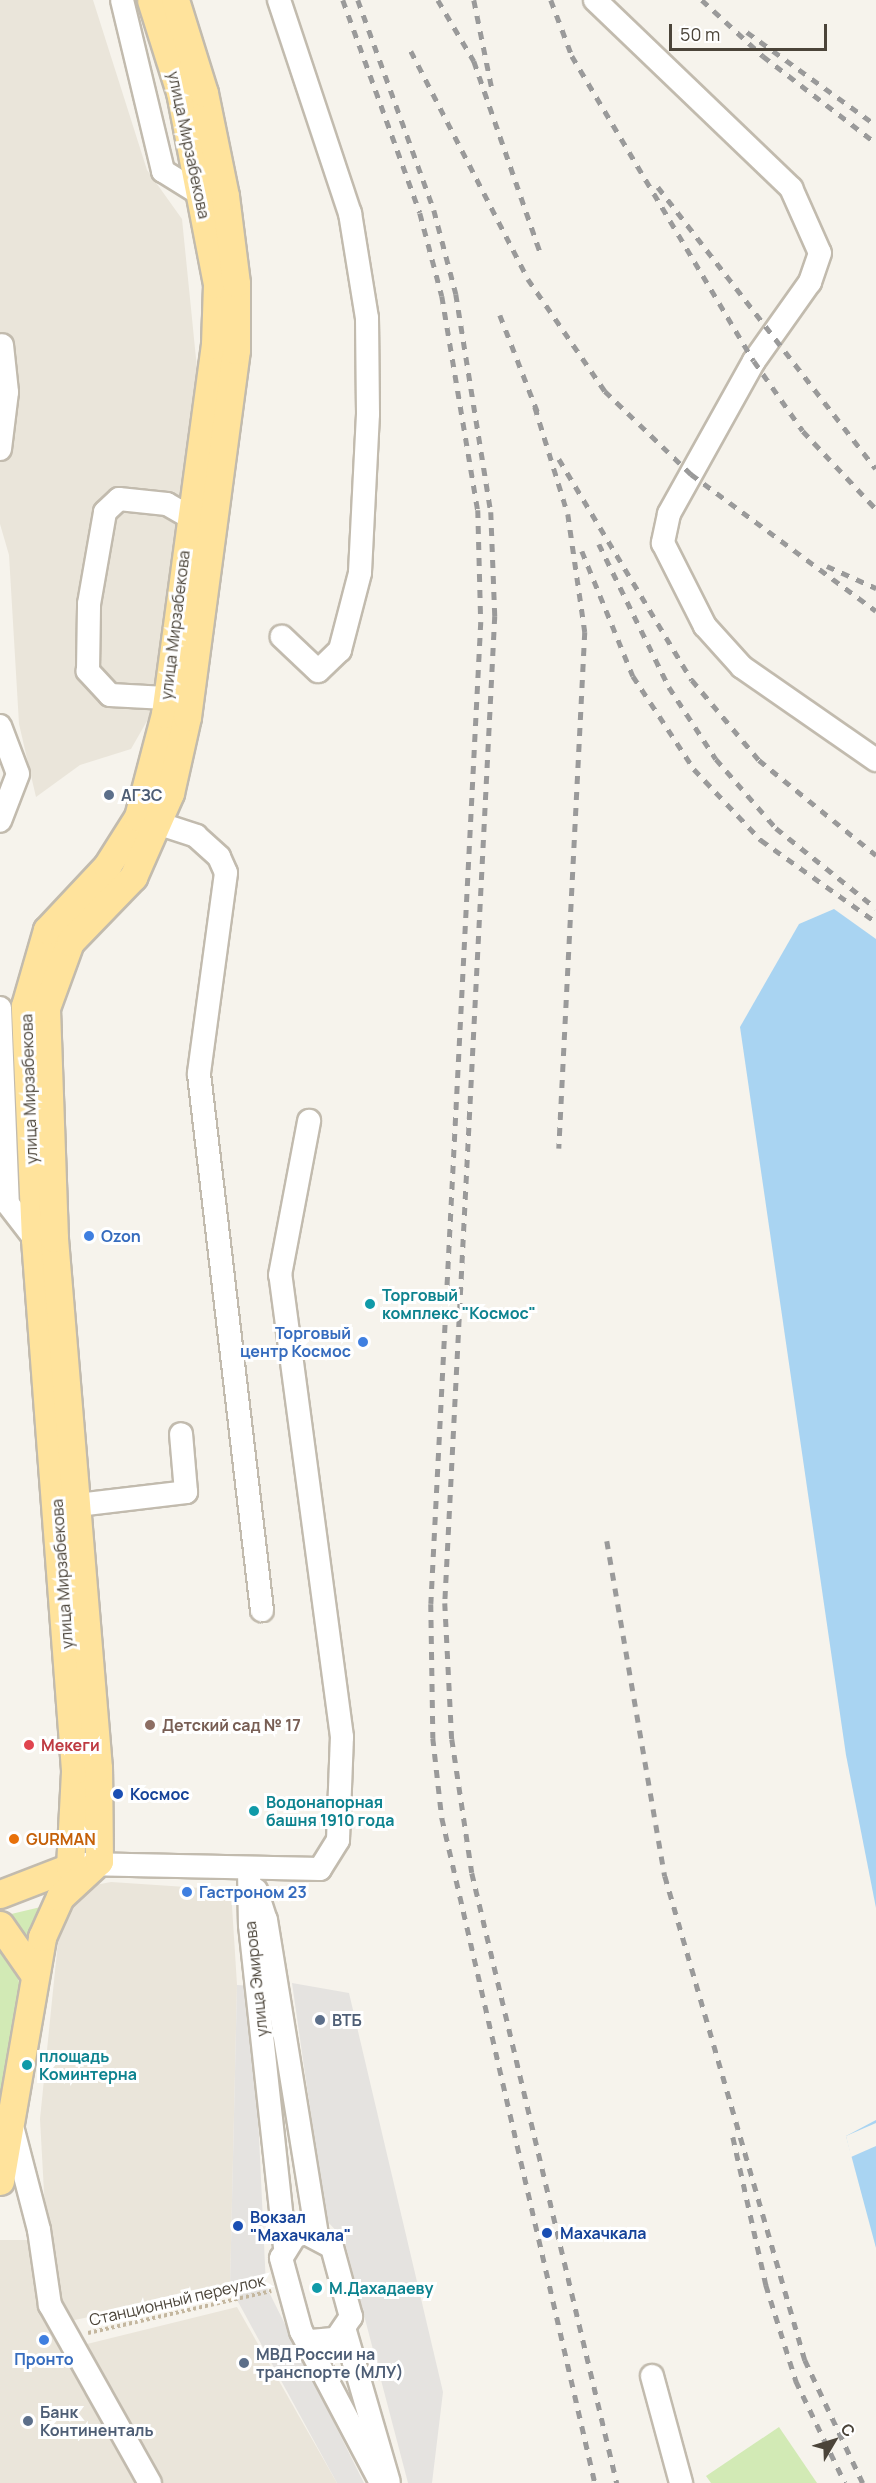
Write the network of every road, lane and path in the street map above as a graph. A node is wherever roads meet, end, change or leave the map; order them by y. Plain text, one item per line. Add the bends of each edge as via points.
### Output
1 (122, 0) edge
2 (151, 0) edge
3 (175, 0) edge
4 (279, 0) edge
5 (595, 0) edge
6 (200, 194) junction
7 (2, 345) dead end
8 (0, 449) edge
9 (188, 516) junction
10 (282, 638) dead end
11 (166, 698) junction
12 (0, 726) edge
13 (876, 760) edge
14 (0, 821) edge
15 (160, 824) junction
16 (0, 1008) edge
17 (309, 1121) dead end
18 (44, 1238) junction
19 (181, 1434) dead end
20 (68, 1507) junction
21 (262, 1610) dead end
22 (99, 1861) junction
23 (70, 1867) junction
24 (249, 1869) junction
25 (0, 1894) edge
26 (0, 1925) edge
27 (34, 1974) junction
28 (6, 2130) edge
29 (0, 2181) edge
30 (317, 2234) junction
31 (285, 2246) junction
32 (289, 2287) junction
33 (345, 2331) junction
34 (70, 2337) junction
35 (311, 2341) junction
36 (652, 2376) dead end
37 (150, 2483) edge
38 (381, 2483) edge
39 (389, 2483) edge
40 (681, 2483) edge

1 - 6 street via 164,171
2 - 6 main road, улица Мирзабекова via 180,92
3 - 15 main road, улица Мирзабекова via 204,93 225,196 236,283 236,350 187,717
4 - 10 street via 350,213 366,318 368,414 360,573 340,650 318,670
5 - 13 street via 791,188 820,253 810,282 754,362 669,514 663,543 705,626 742,667
6 - 9 main road, улица Мирзабекова via 218,284 216,335
7 - 8 street via 7,392
9 - 11 main road, улица Мирзабекова
9 - 11 street via 167,504 119,499 105,512 89,604 88,671 110,695
11 - 18 main road, улица Мирзабекова via 138,817 107,866 47,930 26,1006
12 - 14 street via 18,774
15 - 18 main road, улица Мирзабекова via 133,877 69,942 46,1008
15 - 21 street via 196,836 219,857 226,873 199,1074
16 - 18 street via 8,1204
17 - 24 street via 280,1275 342,1737 338,1839 320,1869
18 - 20 main road, улица Мирзабекова
19 - 20 street via 186,1492
20 - 22 main road, улица Мирзабекова via 98,1768
20 - 23 main road, улица Мирзабекова via 75,1770
22 - 23 street
22 - 24 street
22 - 27 main road via 60,1897
23 - 25 main road
24 - 30 street, улица Эмирова via 266,1920
24 - 31 street, улица Эмирова via 250,1925
26 - 27 main road
27 - 28 main road
28 - 29 main road
28 - 34 street via 39,2230 50,2305
30 - 31 street via 295,2236
30 - 33 street, улица Эмирова via 332,2247 351,2317
31 - 32 street, улица Эмирова via 281,2259
32 - 34 path, Станционный переулок
32 - 35 street, улица Эмирова via 301,2331
33 - 35 street via 322,2343
33 - 39 street, улица Эмирова
34 - 37 street
35 - 38 street, улица Эмирова
36 - 40 street

